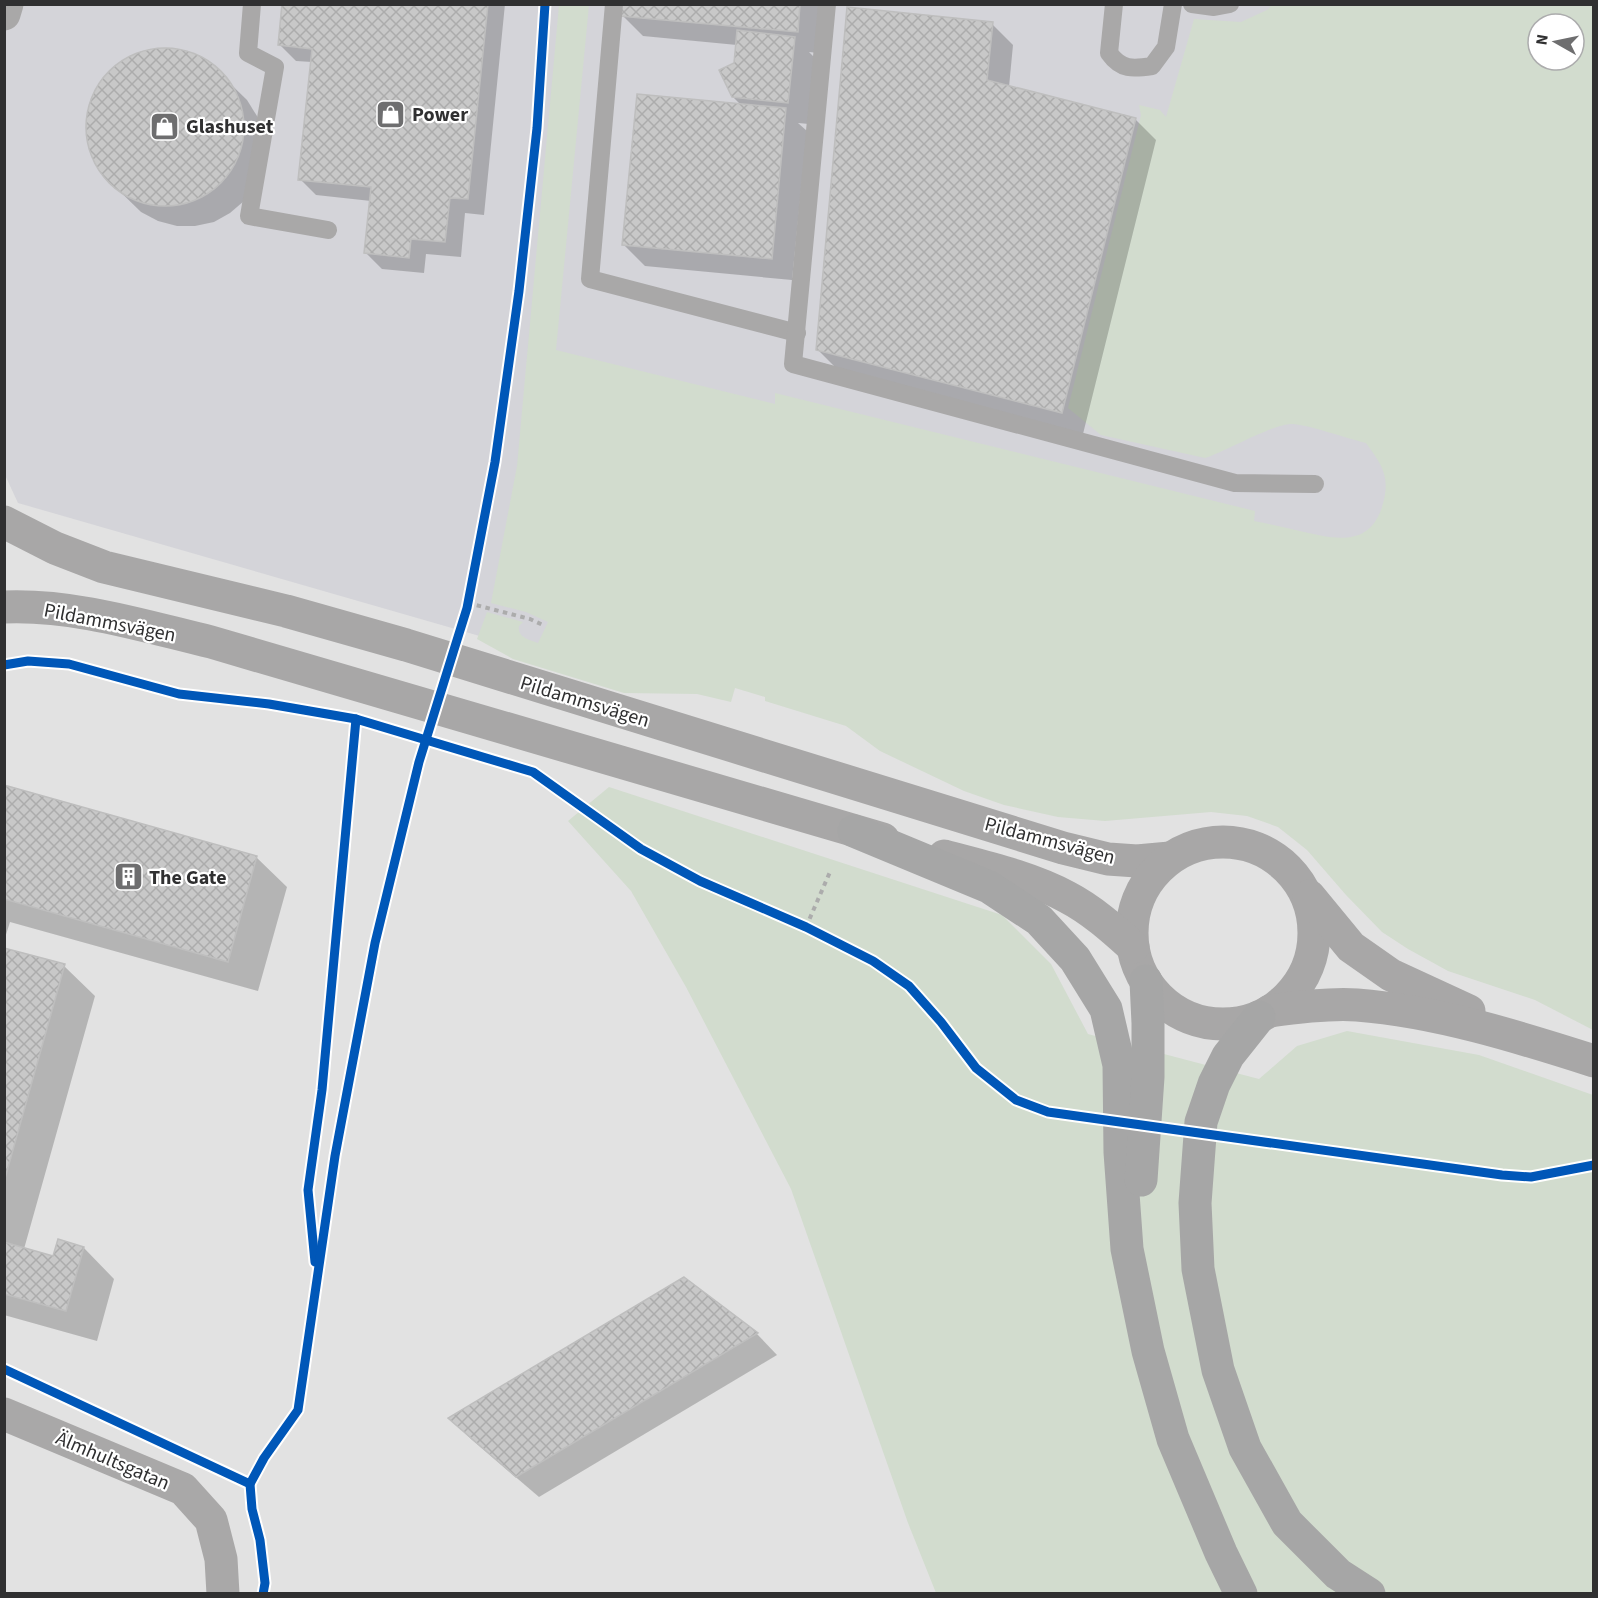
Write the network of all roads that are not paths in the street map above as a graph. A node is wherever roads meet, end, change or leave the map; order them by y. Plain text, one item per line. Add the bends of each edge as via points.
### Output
1 (7, 4) edge
2 (252, 4) edge
3 (614, 4) edge
4 (827, 4) edge
5 (1114, 4) edge
6 (1173, 4) edge
7 (1192, 4) edge
8 (1230, 4) edge
9 (4, 14) edge
10 (328, 230) dead end
11 (797, 333) junction
12 (1315, 484) dead end
13 (4, 522) edge
14 (4, 607) edge
15 (854, 831) junction
16 (1170, 858) junction
17 (1304, 890) junction
18 (1133, 947) junction
19 (1146, 981) junction
20 (1265, 1014) junction
21 (1544, 1045) junction
22 (1593, 1061) edge
23 (1148, 1351) junction
24 (4, 1414) edge
25 (223, 1593) edge
26 (1241, 1593) edge
27 (1369, 1593) edge

1 - 9 street
2 - 10 lane via 248,53 274,67 249,216
3 - 11 lane via 590,279
4 - 11 lane
5 - 6 lane via 1109,52 1116,63 1135,69 1152,66 1166,47
7 - 8 lane
11 - 12 lane via 793,364 1235,483
13 - 16 main road, Pildammsvägen via 104,567 406,645 1062,848 1108,859
14 - 15 main road, Pildammsvägen via 29,606 102,617 211,642
15 - 18 main road, Pildammsvägen via 970,863 1058,893 1105,922
15 - 23 highway via 989,887 1039,921 1075,959 1106,1009 1119,1065 1127,1249
16 - 17 main road, Pildammsvägen via 1198,845 1229,841 1260,848 1286,866
16 - 18 main road, Pildammsvägen via 1152,876 1139,898 1132,922
17 - 20 main road, Pildammsvägen via 1314,923 1311,958 1296,988
17 - 21 main road, Pildammsvägen via 1351,947 1391,975
18 - 19 main road, Pildammsvägen
19 - 20 main road, Pildammsvägen via 1167,1005 1196,1020 1228,1024
19 - 23 highway via 1148,1077 1140,1247
20 - 21 main road, Pildammsvägen via 1356,1005 1437,1017
20 - 27 highway via 1228,1056 1201,1122 1196,1203 1198,1269 1218,1370 1245,1448 1287,1523 1338,1574
21 - 22 main road, Pildammsvägen
23 - 26 highway via 1173,1439
24 - 25 street, Älmhultsgatan via 183,1489 212,1520 221,1559

